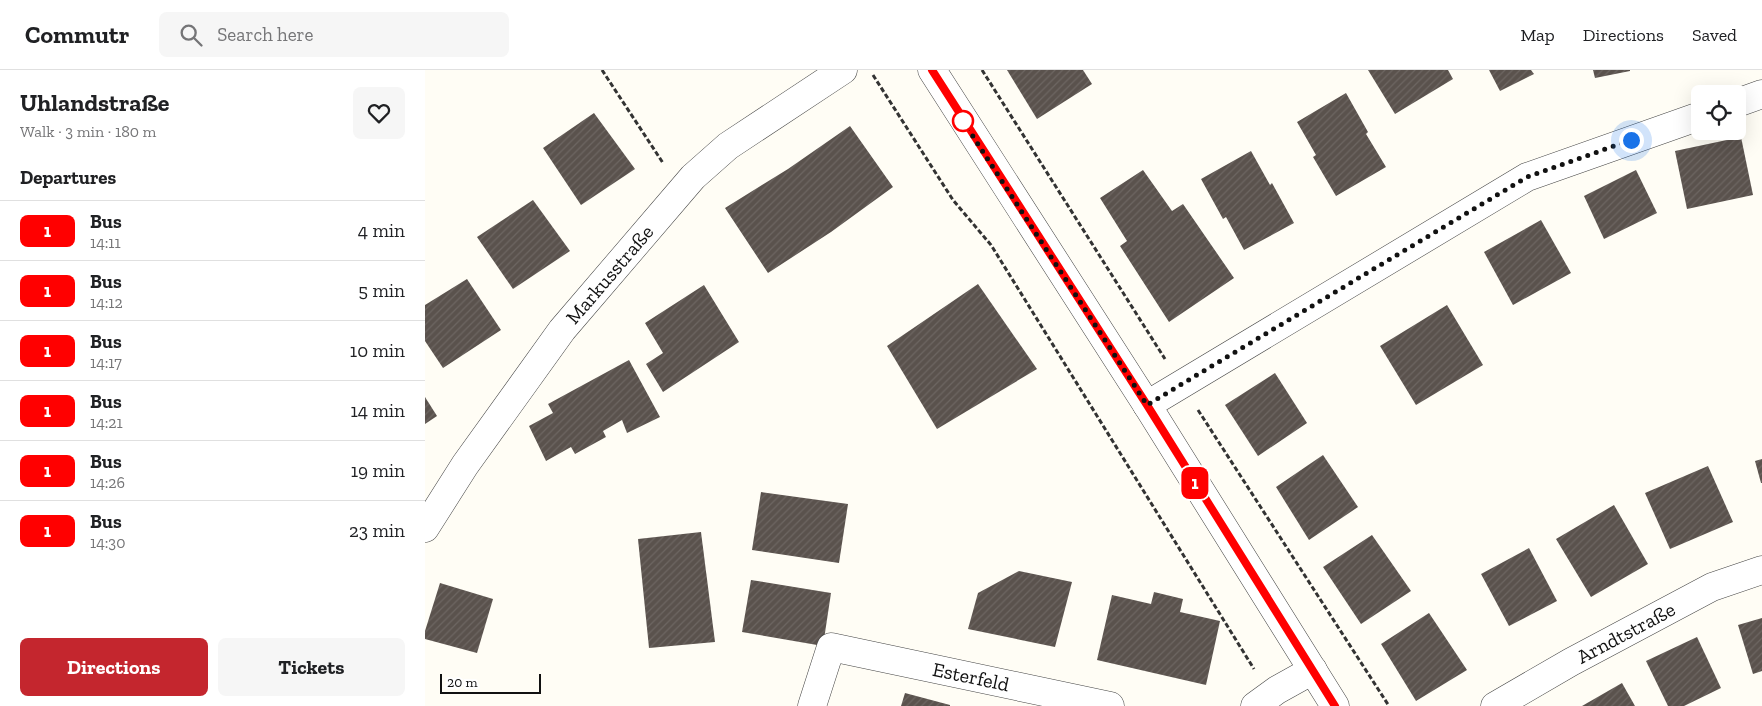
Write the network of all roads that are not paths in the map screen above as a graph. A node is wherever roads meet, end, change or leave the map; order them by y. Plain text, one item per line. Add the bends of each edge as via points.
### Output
1 (843, 70) edge
2 (932, 70) edge
3 (1762, 94) edge
4 (1746, 99) edge
5 (1691, 119) edge
6 (1147, 405) junction
7 (425, 528) edge
8 (1762, 570) edge
9 (1313, 670) junction
10 (1263, 701) edge
11 (812, 706) edge
12 (1111, 706) edge
13 (1335, 706) edge
14 (1495, 706) edge

1 - 7 street, Markusstraße via 728,146 693,177 562,330 465,465
2 - 6 street
3 - 4 street
5 - 6 street via 1527,177
6 - 9 street
8 - 14 street, Arndtstraße via 1712,587
9 - 10 street
9 - 13 street
11 - 12 street, Esterfeld via 831,647

